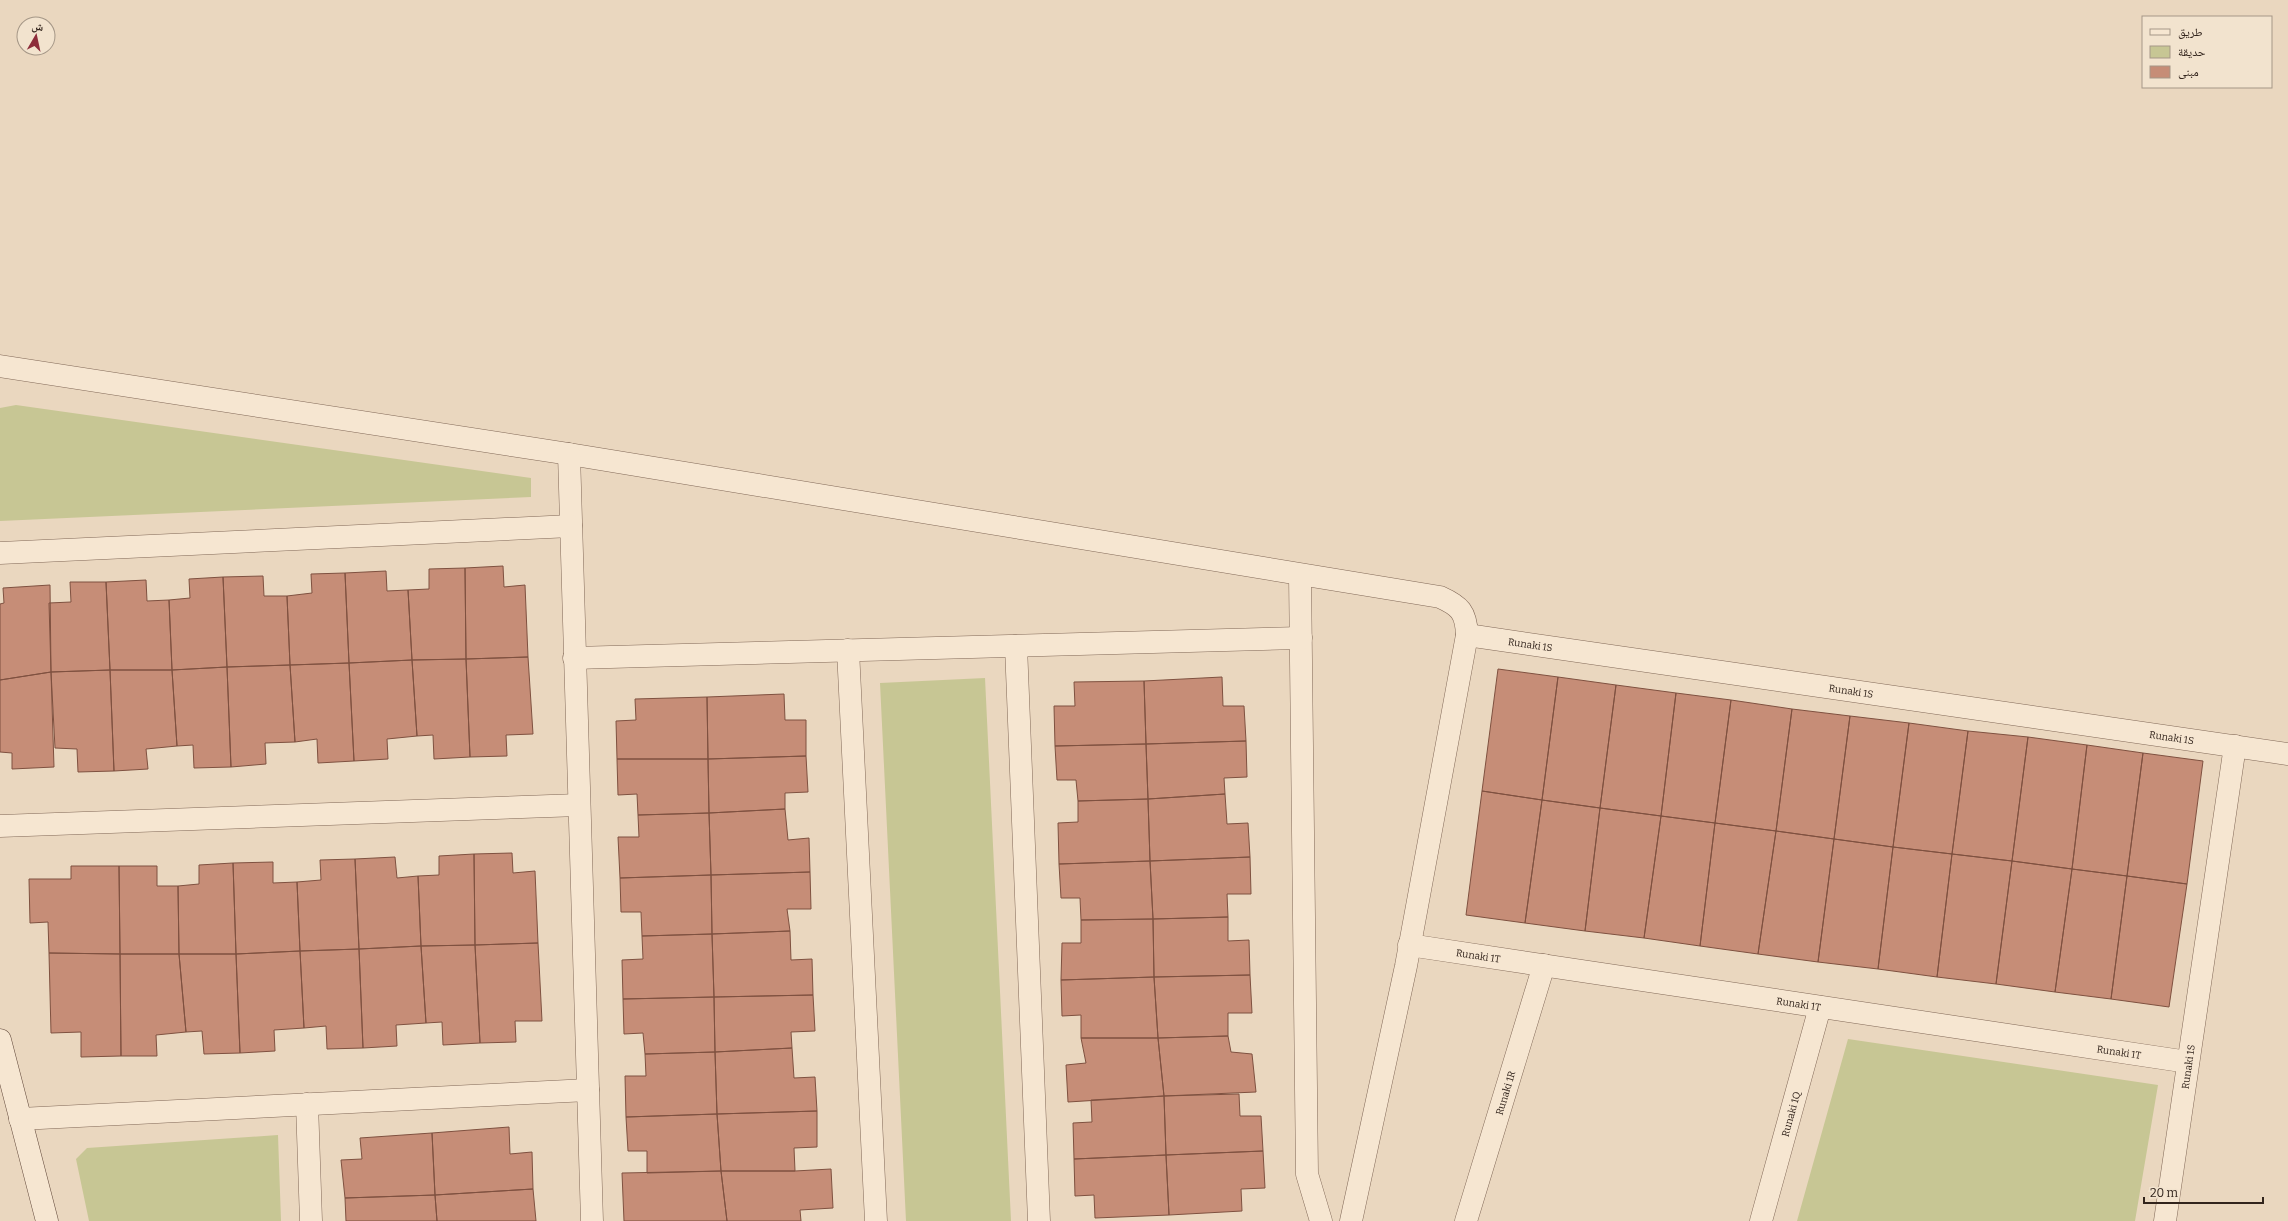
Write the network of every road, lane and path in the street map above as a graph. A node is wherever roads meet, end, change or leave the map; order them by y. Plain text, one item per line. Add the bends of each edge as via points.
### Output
1 (0, 366) edge
2 (569, 454) junction
3 (571, 526) junction
4 (0, 553) edge
5 (1300, 575) junction
6 (1467, 634) junction
7 (1301, 638) junction
8 (1016, 646) junction
9 (848, 650) junction
10 (574, 658) junction
11 (2235, 746) junction
12 (2288, 754) edge
13 (579, 805) junction
14 (0, 826) edge
15 (1409, 945) junction
16 (1544, 965) junction
17 (1820, 1007) junction
18 (0, 1040) edge
19 (2188, 1062) junction
20 (588, 1090) junction
21 (307, 1104) junction
22 (20, 1119) junction
23 (46, 1221) edge
24 (311, 1221) edge
25 (592, 1221) edge
26 (876, 1221) edge
27 (1039, 1221) edge
28 (1321, 1221) edge
29 (1351, 1221) edge
30 (1466, 1221) edge
31 (1761, 1221) edge
32 (2165, 1221) edge

1 - 2 street
2 - 3 street
2 - 5 street
3 - 4 street
3 - 10 street
5 - 6 street via 1440,597 1460,609 1466,620
5 - 7 street
6 - 11 street, Runaki 1S
6 - 15 street
7 - 8 street
7 - 28 street via 1307,1174
8 - 9 street
8 - 27 street
9 - 10 street
9 - 26 street
10 - 13 street
11 - 12 street, Runaki 1S
11 - 19 street, Runaki 1S
13 - 14 street
13 - 20 street
15 - 16 street, Runaki 1T
15 - 29 street
16 - 17 street, Runaki 1T
16 - 30 street, Runaki 1R
17 - 19 street, Runaki 1T
17 - 31 street, Runaki 1Q
18 - 22 street
19 - 32 street, Runaki 1S
20 - 21 street
20 - 25 street
21 - 22 street
21 - 24 street
22 - 23 street

